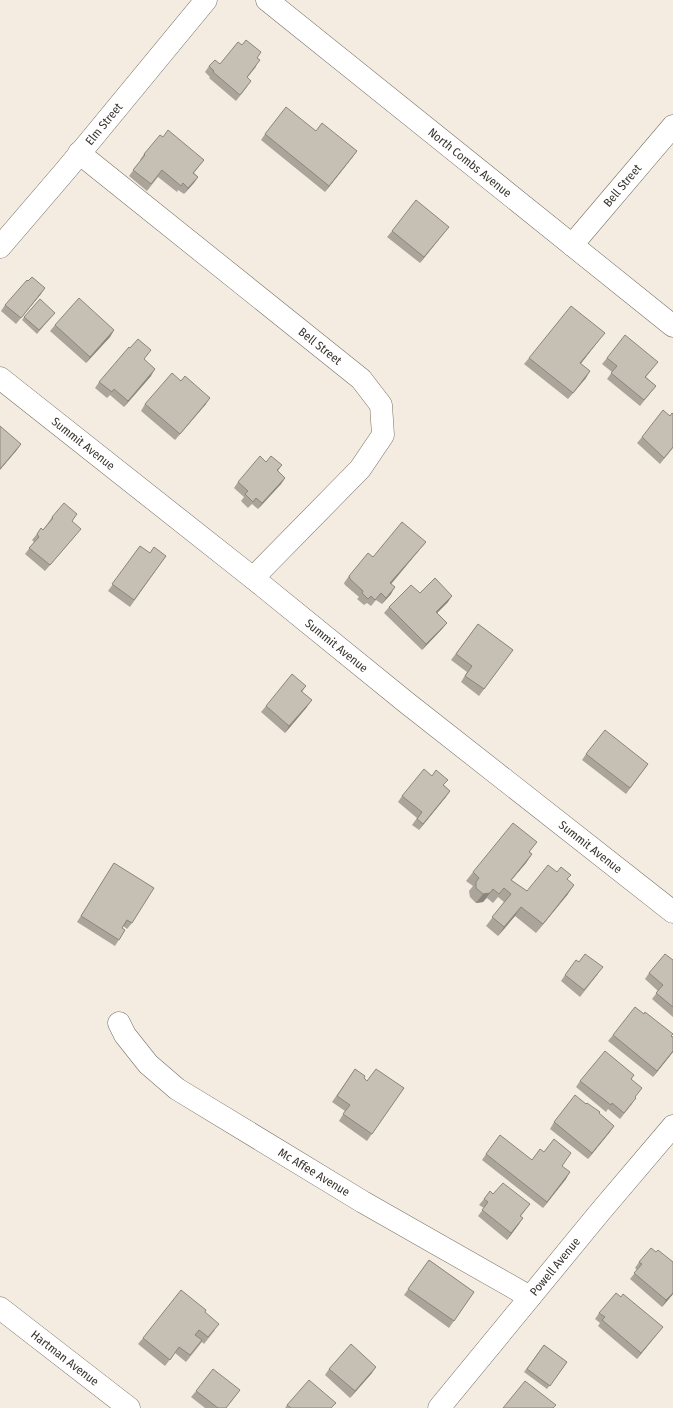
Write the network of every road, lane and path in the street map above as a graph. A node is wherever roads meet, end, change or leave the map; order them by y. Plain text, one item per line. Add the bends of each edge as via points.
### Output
1 (206, 0) edge
2 (267, 0) edge
3 (673, 126) edge
4 (79, 153) junction
5 (572, 245) junction
6 (0, 247) edge
7 (673, 326) edge
8 (0, 378) edge
9 (253, 578) junction
10 (673, 912) edge
11 (119, 1022) dead end
12 (673, 1126) edge
13 (530, 1297) junction
14 (0, 1308) edge
15 (129, 1408) edge
16 (439, 1408) edge

1 - 4 street, Elm Street
2 - 5 street, North Combs Avenue
3 - 5 street, Bell Street
4 - 6 street, Elm Street
4 - 9 street, Bell Street via 361,378 380,405 383,435 360,469
5 - 7 street, North Combs Avenue
8 - 9 street, Summit Avenue
9 - 10 street, Summit Avenue
11 - 13 street, Mc Affee Avenue via 148,1064 177,1089 363,1202
12 - 13 street, Powell Avenue
13 - 16 street, Powell Avenue
14 - 15 street, Hartman Avenue

